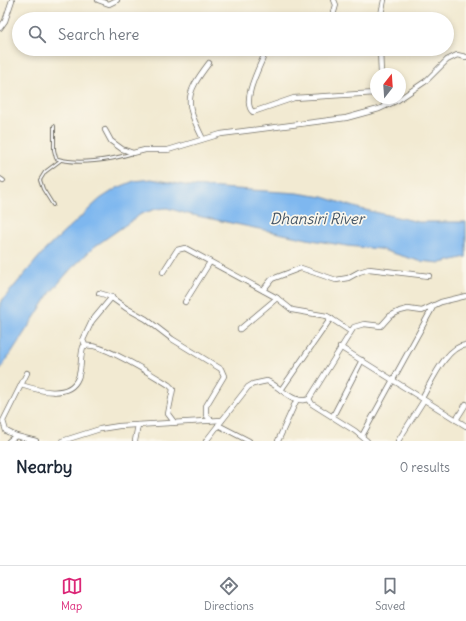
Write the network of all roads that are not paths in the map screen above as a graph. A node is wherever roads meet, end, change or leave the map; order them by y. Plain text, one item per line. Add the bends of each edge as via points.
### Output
1 (12, 0) edge
2 (98, 0) edge
3 (117, 0) edge
4 (334, 0) edge
5 (384, 0) edge
6 (334, 12) edge
7 (381, 12) edge
8 (0, 28) edge
9 (264, 56) edge
10 (380, 56) edge
11 (466, 57) edge
12 (209, 63) dead end
13 (381, 68) edge
14 (370, 93) edge
15 (385, 106) joint
16 (54, 126) dead end
17 (105, 130) dead end
18 (203, 139) junction
19 (133, 152) junction
20 (61, 160) junction
21 (53, 205) dead end
22 (210, 262) junction
23 (163, 272) dead end
24 (429, 276) dead end
25 (263, 290) junction
26 (99, 293) dead end
27 (112, 297) junction
28 (466, 297) edge
29 (278, 298) junction
30 (185, 302) dead end
31 (434, 306) junction
32 (331, 318) junction
33 (240, 329) dead end
34 (350, 331) junction
35 (85, 345) junction
36 (466, 345) edge
37 (340, 347) junction
38 (362, 360) junction
39 (26, 373) dead end
40 (393, 380) junction
41 (21, 385) junction
42 (281, 390) junction
43 (309, 398) junction
44 (297, 399) junction
45 (423, 399) junction
46 (466, 404) edge
47 (333, 416) junction
48 (211, 420) junction
49 (222, 420) junction
50 (456, 420) junction
51 (174, 422) junction
52 (138, 425) junction
53 (218, 425) junction
54 (466, 426) edge
55 (16, 436) junction
56 (363, 439) edge
57 (9, 441) edge
58 (36, 441) edge
59 (62, 441) edge
60 (135, 441) edge
61 (206, 441) edge
62 (249, 441) edge
63 (278, 441) edge
64 (398, 441) edge

1 - 8 street
2 - 3 street via 109,4
4 - 6 street
5 - 7 street
9 - 14 street via 249,96 248,105 253,112 301,97
10 - 13 street
11 - 15 street via 457,55 447,60 415,89
12 - 18 street via 194,82 189,96 192,117
15 - 18 street via 346,118 221,134
16 - 20 lane via 54,150 56,158
17 - 19 street via 111,141
18 - 19 street via 168,150
19 - 20 lane via 106,160
20 - 21 lane via 40,180
22 - 23 street via 182,248
22 - 25 street
22 - 30 street
24 - 25 street via 369,269 336,280 304,268 297,268 272,279
25 - 29 street
26 - 27 street
27 - 35 street via 92,321 83,340
27 - 48 street via 172,339 221,368 224,376 205,409
28 - 31 street
29 - 32 street via 292,310
29 - 33 street
31 - 34 street via 419,312 404,310 390,316 383,326 358,325
31 - 40 street
32 - 34 street
32 - 42 street
34 - 37 street
35 - 41 street via 78,379 71,387 44,392
35 - 51 street via 108,350 169,385 173,389 168,414
36 - 45 street via 460,345 452,351
37 - 38 street
37 - 43 street
38 - 40 street
38 - 47 street
39 - 41 street
40 - 45 street
40 - 56 street
41 - 55 street via 3,421 6,431
42 - 44 street
42 - 49 street via 267,381 253,384 243,392
43 - 44 street via 304,401
43 - 47 street via 312,404
44 - 63 street
45 - 50 street
45 - 64 street
46 - 50 street
47 - 56 street
48 - 49 street
48 - 51 street
49 - 53 street
50 - 54 street
51 - 52 street
52 - 59 street via 100,429
52 - 60 street
53 - 61 street
53 - 62 street
55 - 57 street
55 - 58 street

